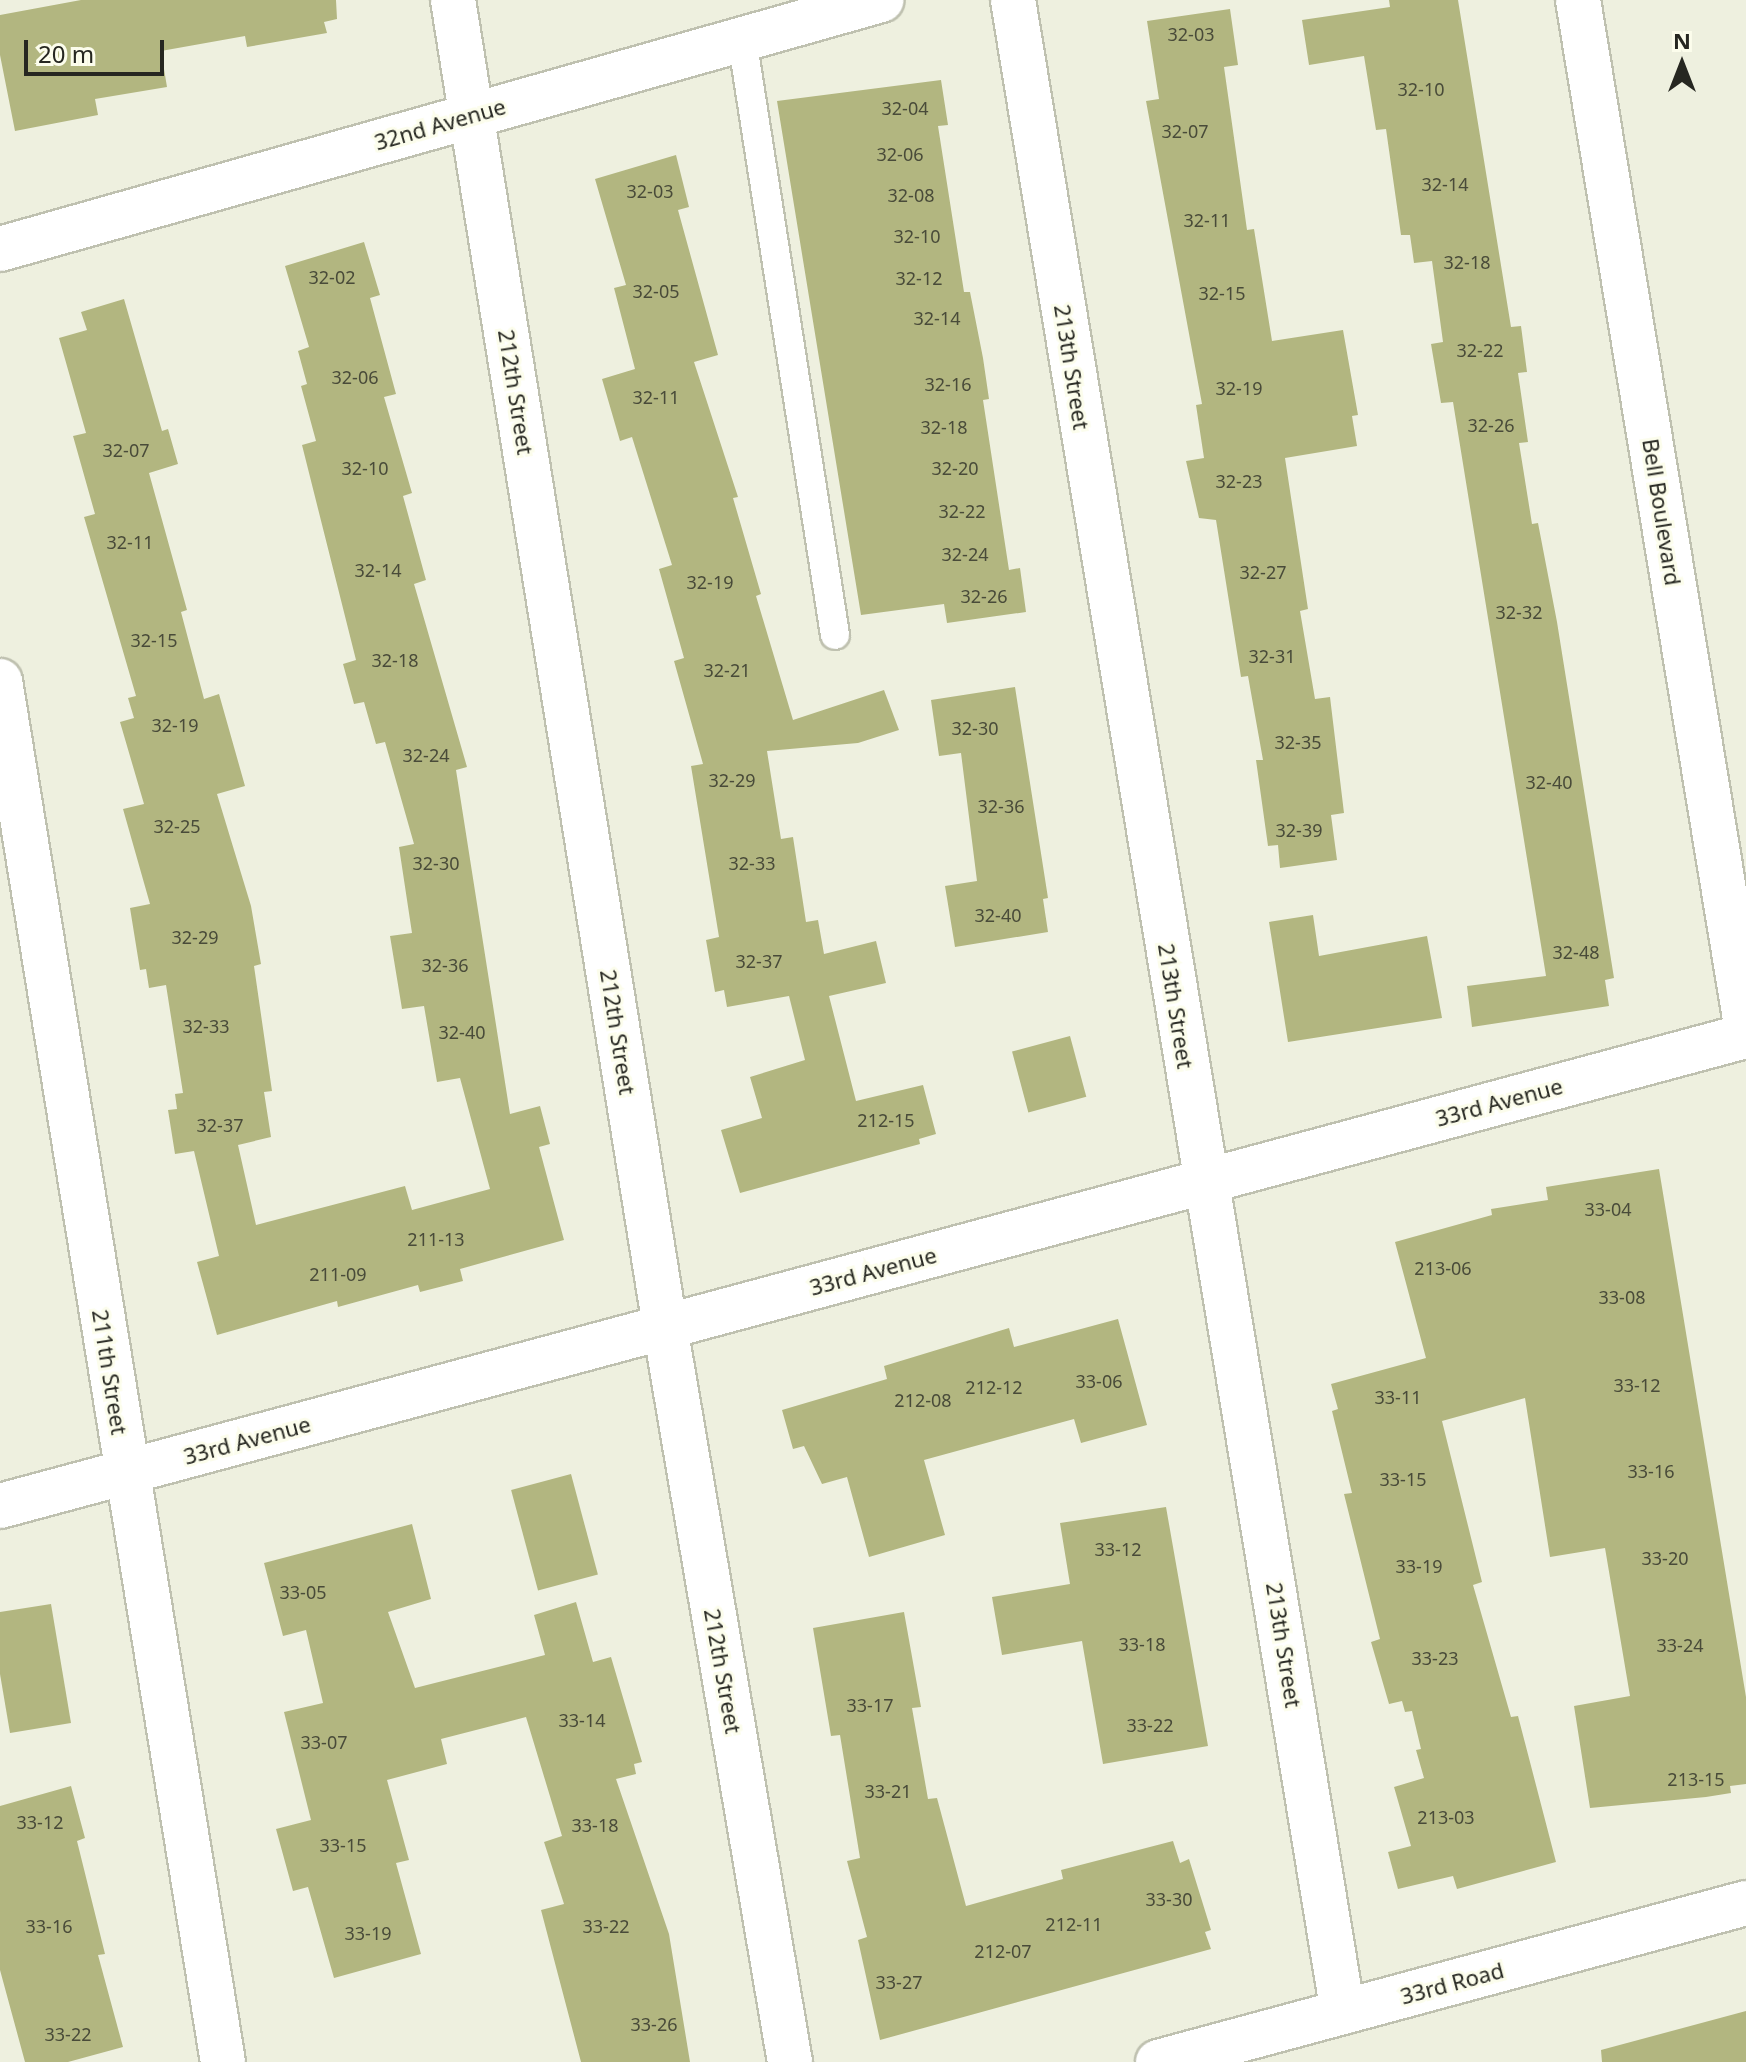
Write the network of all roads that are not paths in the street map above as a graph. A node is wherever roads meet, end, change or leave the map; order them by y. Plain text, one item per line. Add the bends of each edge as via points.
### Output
1 (453, 0) edge
2 (881, 0) edge
3 (1013, 0) edge
4 (1578, 0) edge
5 (742, 39) junction
6 (471, 115) junction
7 (0, 249) edge
8 (835, 635) dead end
9 (0, 681) edge
10 (1746, 1025) edge
11 (1746, 1036) edge
12 (1205, 1181) junction
13 (665, 1327) junction
14 (126, 1472) junction
15 (0, 1506) edge
16 (1746, 1903) edge
17 (1343, 2012) junction
18 (223, 2062) edge
19 (790, 2062) edge
20 (1158, 2062) edge

1 - 6 street, 212th Street
2 - 5 street, 32nd Avenue
3 - 12 street, 213th Street
4 - 10 street, Bell Boulevard
5 - 6 street, 32nd Avenue
5 - 8 lane
6 - 7 street, 32nd Avenue
6 - 13 street, 212th Street
9 - 14 street, 211th Street
11 - 12 street, 33rd Avenue
12 - 13 street, 33rd Avenue
12 - 17 street, 213th Street
13 - 14 street, 33rd Avenue
13 - 19 street, 212th Street
14 - 15 street, 33rd Avenue
14 - 18 street, 211th Street
16 - 17 street, 33rd Road
17 - 20 street, 33rd Road

